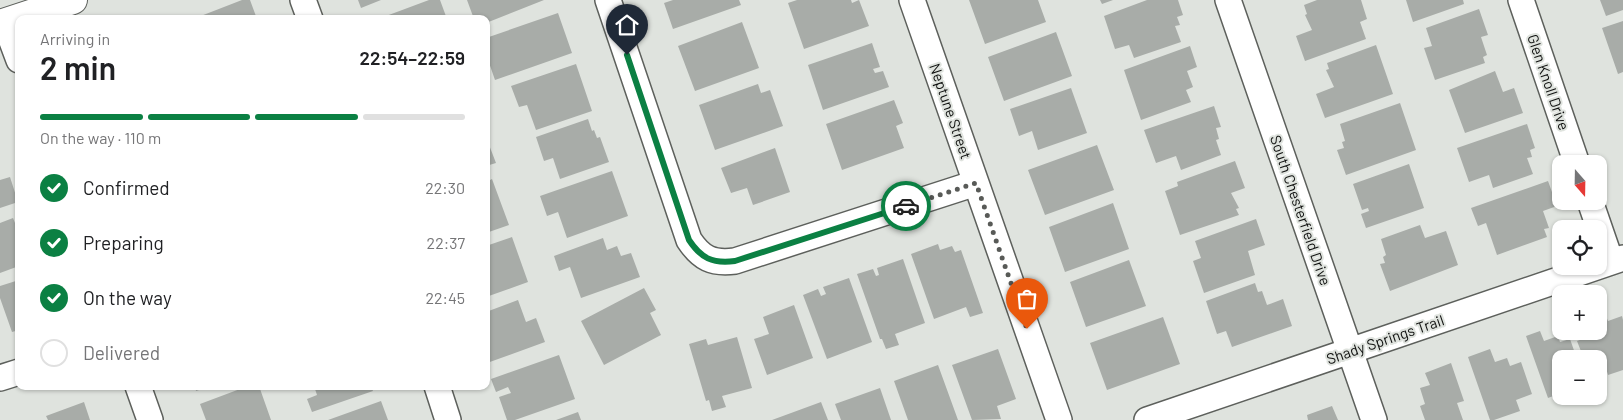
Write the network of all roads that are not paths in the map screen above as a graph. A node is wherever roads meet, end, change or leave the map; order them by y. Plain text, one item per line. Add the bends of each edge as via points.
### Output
1 (73, 0) edge
2 (303, 0) edge
3 (608, 0) edge
4 (912, 0) edge
5 (1228, 0) edge
6 (1521, 0) edge
7 (29, 15) edge
8 (309, 15) edge
9 (15, 20) edge
10 (2, 24) edge
11 (15, 52) edge
12 (1575, 155) edge
13 (976, 183) junction
14 (1594, 210) edge
15 (1617, 260) edge
16 (1349, 351) junction
17 (15, 373) edge
18 (0, 378) edge
19 (139, 390) edge
20 (438, 390) edge
21 (150, 420) edge
22 (448, 420) edge
23 (1059, 420) edge
24 (1147, 420) edge
25 (1374, 420) edge

1 - 7 main road
2 - 8 street
3 - 13 street via 689,240 707,260 720,263 735,261
4 - 13 street, Neptune Street
5 - 16 street, South Chesterfield Drive
6 - 12 street, Glen Knoll Drive
9 - 10 main road
10 - 11 street
13 - 23 street, Neptune Street
14 - 15 street
15 - 16 street, Shady Springs Trail
16 - 24 street, Shady Springs Trail
16 - 25 street, South Chesterfield Drive
17 - 18 street
19 - 21 street
20 - 22 street

